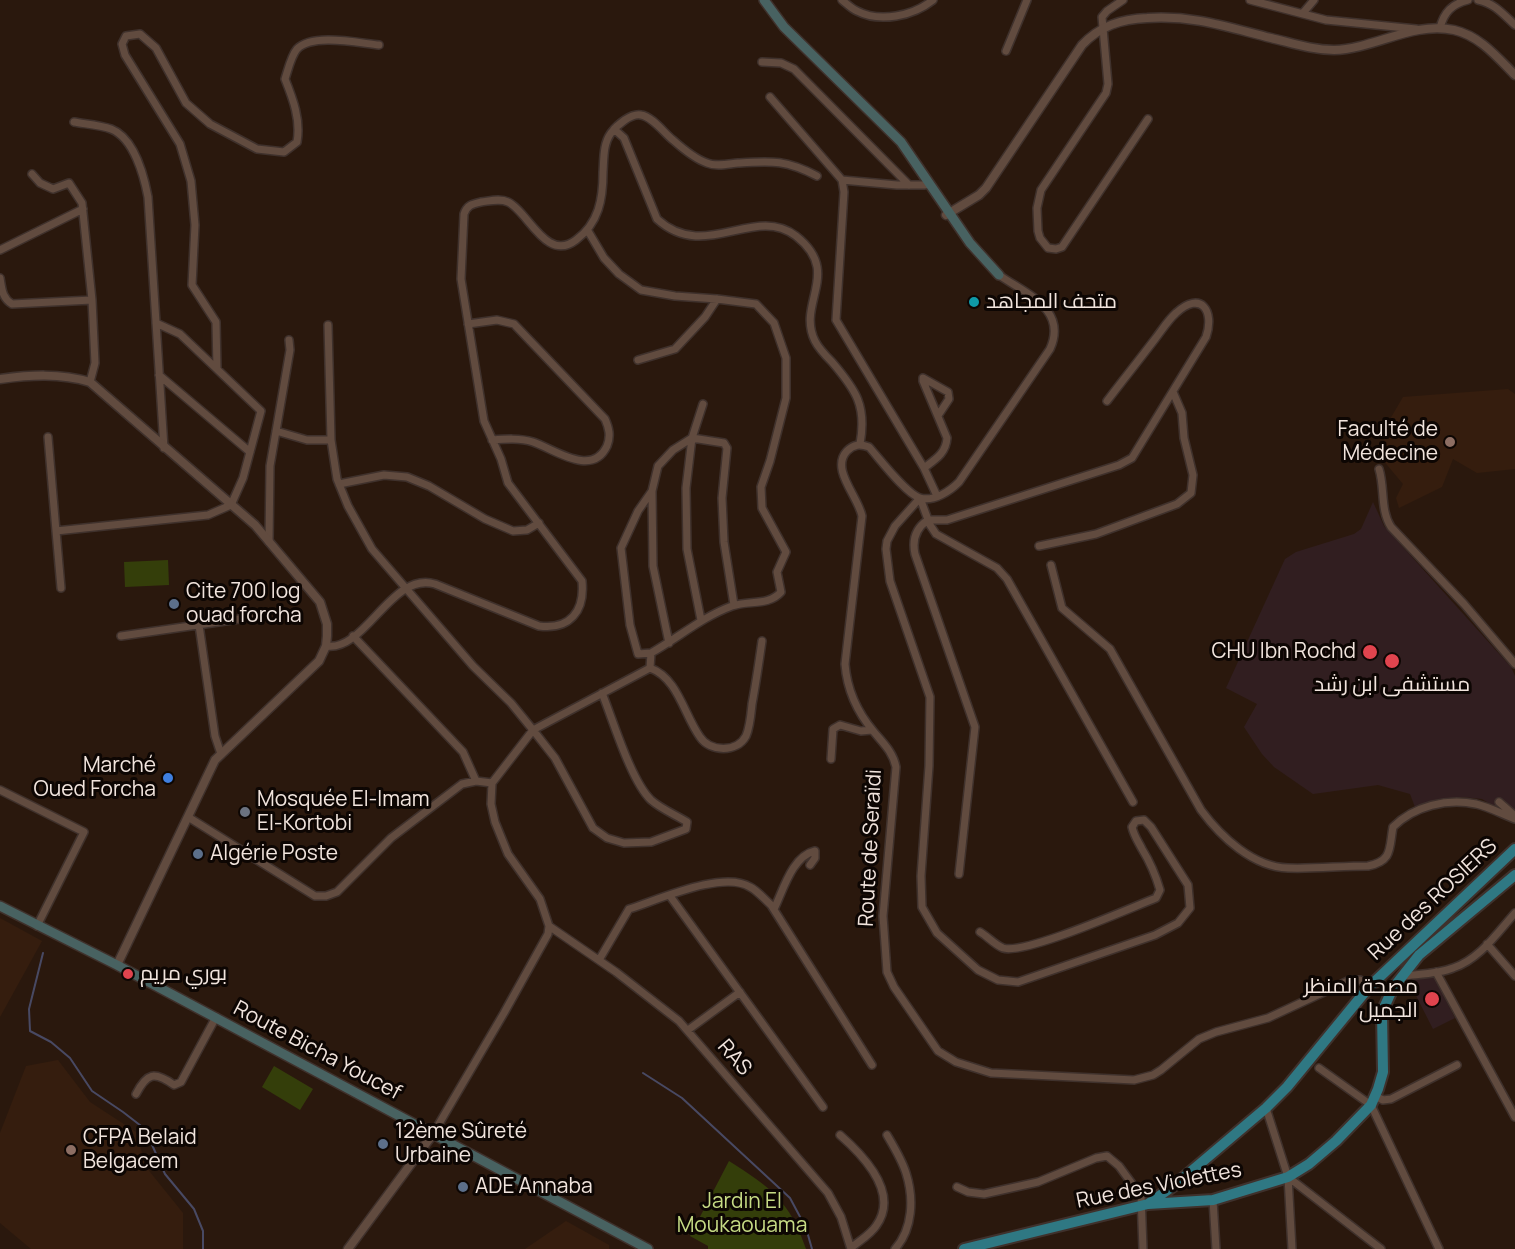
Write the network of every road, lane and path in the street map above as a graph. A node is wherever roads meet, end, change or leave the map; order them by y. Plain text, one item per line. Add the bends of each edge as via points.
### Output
1 (764, 0) edge
2 (842, 0) edge
3 (933, 0) edge
4 (1027, 0) edge
5 (1123, 0) edge
6 (1250, 0) edge
7 (1314, 0) edge
8 (1468, 0) edge
9 (1478, 0) edge
10 (1303, 13) junction
11 (1515, 25) edge
12 (1102, 28) junction
13 (1440, 28) junction
14 (1422, 29) junction
15 (379, 45) dead end
16 (1006, 51) dead end
17 (762, 62) dead end
18 (1515, 75) edge
19 (770, 97) dead end
20 (1148, 119) dead end
21 (74, 122) dead end
22 (614, 129) junction
23 (894, 134) junction
24 (32, 174) dead end
25 (817, 176) dead end
26 (842, 180) junction
27 (909, 185) junction
28 (925, 185) junction
29 (83, 209) junction
30 (950, 217) junction
31 (588, 231) junction
32 (0, 250) edge
33 (999, 275) joint
34 (0, 278) edge
35 (717, 299) junction
36 (92, 300) junction
37 (156, 323) junction
38 (468, 324) junction
39 (328, 325) dead end
40 (289, 340) dead end
41 (638, 360) dead end
42 (217, 369) junction
43 (159, 375) junction
44 (0, 378) edge
45 (90, 382) junction
46 (1173, 392) junction
47 (1107, 401) dead end
48 (703, 404) dead end
49 (939, 414) junction
50 (276, 431) junction
51 (48, 437) dead end
52 (692, 438) junction
53 (331, 440) junction
54 (492, 440) junction
55 (860, 444) junction
56 (164, 448) junction
57 (250, 452) junction
58 (924, 468) junction
59 (1379, 469) dead end
60 (339, 484) junction
61 (652, 490) junction
62 (937, 496) junction
63 (920, 498) junction
64 (231, 505) junction
65 (928, 520) junction
66 (539, 523) junction
67 (56, 531) junction
68 (269, 542) junction
69 (1039, 546) dead end
70 (1051, 565) dead end
71 (61, 588) dead end
72 (405, 589) junction
73 (734, 605) junction
74 (253, 616) dead end
75 (701, 620) junction
76 (199, 625) junction
77 (121, 636) dead end
78 (353, 636) junction
79 (762, 641) dead end
80 (669, 643) junction
81 (326, 646) junction
82 (651, 653) junction
83 (1515, 664) edge
84 (650, 668) junction
85 (602, 693) junction
86 (872, 729) junction
87 (533, 730) junction
88 (221, 754) junction
89 (831, 759) dead end
90 (476, 781) junction
91 (492, 783) junction
92 (0, 790) edge
93 (1133, 802) dead end
94 (1499, 802) dead end
95 (188, 817) junction
96 (1515, 818) edge
97 (1515, 849) edge
98 (810, 865) dead end
99 (959, 874) dead end
100 (1515, 875) edge
101 (670, 896) junction
102 (0, 906) edge
103 (774, 909) junction
104 (1515, 913) edge
105 (37, 926) junction
106 (549, 926) junction
107 (980, 932) dead end
108 (1487, 944) junction
109 (599, 960) junction
110 (117, 965) junction
111 (1436, 972) junction
112 (1402, 976) junction
113 (1515, 976) edge
114 (1369, 987) junction
115 (740, 992) junction
116 (216, 1017) junction
117 (688, 1030) junction
118 (872, 1065) dead end
119 (1457, 1065) dead end
120 (1319, 1068) dead end
121 (136, 1094) dead end
122 (1373, 1101) junction
123 (823, 1107) dead end
124 (1266, 1108) junction
125 (1515, 1117) edge
126 (433, 1134) junction
127 (840, 1135) dead end
128 (887, 1135) dead end
129 (1288, 1177) junction
130 (957, 1187) dead end
131 (1213, 1200) junction
132 (1144, 1205) junction
133 (851, 1248) edge
134 (348, 1249) edge
135 (648, 1249) edge
136 (895, 1249) edge
137 (964, 1249) edge
138 (1143, 1249) edge
139 (1216, 1249) edge
140 (1292, 1249) edge
141 (1382, 1249) edge
142 (1439, 1249) edge

1 - 23 main road via 783,27
2 - 3 street via 857,12 890,17 909,13
4 - 16 street
5 - 12 street via 1104,14
6 - 10 street
7 - 10 street
8 - 13 street via 1449,9
9 - 11 street via 1499,9
10 - 14 street via 1326,20
12 - 14 street via 1131,18 1181,17 1307,48 1334,50
12 - 20 street via 1106,93 1039,195 1038,231 1048,248 1062,246
12 - 30 street via 1082,45 987,193
13 - 14 street
13 - 18 street via 1480,41
15 - 42 street via 310,41 296,50 285,79 299,130 297,142 284,152 256,149 210,124 186,104 156,48 140,34 126,36 122,44 180,144 191,181 195,225 192,285 216,322
17 - 27 street via 781,63 794,69
19 - 26 street
21 - 37 street via 111,129 120,135 140,164 148,197
22 - 25 street via 630,116 641,115 707,164 769,161 795,165
22 - 31 street via 604,152 597,215
22 - 55 street via 624,138 657,219 667,228 689,237 702,237 769,226 792,233 808,248 819,276 811,316 812,333 859,400 863,429
23 - 28 main road
23 - 30 main road
24 - 29 street via 53,189 69,183
26 - 27 street
26 - 58 street via 836,320
27 - 28 street
28 - 30 main road
29 - 32 street
29 - 36 street
30 - 33 main road via 974,255
31 - 35 street via 604,258 641,290
31 - 38 street via 572,243 559,244 541,236 508,202 470,205 464,214 461,279
33 - 62 street via 1048,311 1054,326 1053,342 958,482
34 - 36 street via 6,301 12,304
35 - 41 street via 675,349
35 - 73 street via 756,304 774,323 786,358 786,398 761,487 762,508 786,552 777,572 781,592 770,601
36 - 45 street via 95,363
37 - 42 street via 180,334
37 - 43 street
38 - 54 street via 484,421
38 - 54 street via 497,320 514,324 605,419 609,431 605,449 596,458 584,461 533,442
39 - 53 street
40 - 50 street
42 - 57 street via 261,411
43 - 56 street
43 - 57 street
44 - 45 street via 40,375
45 - 56 street
46 - 47 street via 1209,329 1208,312 1199,303 1175,313
46 - 65 street via 1132,458 1119,465 947,520
46 - 69 street via 1182,412 1193,475 1193,488 1186,499 1096,534
48 - 52 street
49 - 49 street via 949,399 948,392 923,378
49 - 58 street via 947,446
50 - 53 street via 307,440
50 - 68 street via 270,466
51 - 67 street
52 - 61 street via 658,466
52 - 73 street via 724,443 727,448 722,498
52 - 75 street via 686,488 687,549
53 - 60 street
54 - 66 street via 508,483
55 - 63 street via 869,447 909,492
55 - 86 street, Route de Seraïdi via 846,452 841,467 862,516 845,664 849,691
56 - 64 street
57 - 64 street
58 - 62 street
59 - 83 street via 1384,512 1391,527
60 - 66 street via 384,475 407,477 513,531 527,530
60 - 72 street via 372,549
61 - 80 street via 653,566
61 - 82 street via 621,548 635,645 638,654
62 - 63 street
63 - 65 street
63 - 107 street via 890,533 886,557 890,581 930,698 930,766 921,876 922,907 937,933 978,970 998,980 1018,982 1155,934 1178,922 1190,908 1188,885 1155,832 1144,820 1136,821 1132,827 1134,837 1157,879 1160,890 1156,898 1015,948 1003,948
64 - 67 street via 208,515
64 - 68 street
65 - 93 street via 940,538 997,568 1007,579
65 - 99 street via 915,535 914,548 975,727
66 - 72 street via 582,581 579,608 568,622 553,628 539,626 429,582
67 - 71 street
68 - 81 street via 320,602 327,624
70 - 96 street via 1062,608 1110,649 1201,810 1215,828 1266,864 1287,868 1378,864 1389,852 1393,827 1421,808 1450,802 1477,804
72 - 78 street
72 - 87 street
73 - 75 street
74 - 76 street
75 - 80 street
76 - 77 street
76 - 88 street
78 - 81 street via 339,645
78 - 90 street via 463,752
79 - 84 street via 750,722 745,737 735,747 718,749 701,739 671,684 659,671
80 - 82 street
81 - 88 street via 312,668
82 - 84 street
84 - 85 street
85 - 87 street
85 - 87 street via 642,788 651,800 687,822 686,829 651,842 624,843 607,838 593,828 555,758
86 - 89 street via 861,731 840,724 832,729
86 - 114 street, Route de Seraïdi via 890,750 896,767 883,916 887,972 938,1051 956,1062 991,1073 1144,1079 1199,1039 1216,1032 1268,1018 1350,980
87 - 91 street
88 - 95 street
90 - 91 street
90 - 95 street via 447,794 391,838 337,892 326,897 315,897
91 - 106 street via 491,804 508,854 540,899
92 - 105 street via 84,832
94 - 96 street
95 - 110 street
97 - 114 main road, Rue des ROSIERS
98 - 103 street via 815,851 795,866
100 - 112 main road, Rue des Violettes via 1419,955
101 - 103 street via 711,882 731,882 749,886
101 - 109 street via 629,909
101 - 115 street
102 - 105 main road, Route Bicha Youcef
103 - 118 street
104 - 108 street
105 - 110 main road, Route Bicha Youcef
106 - 109 street, RAS
106 - 126 street via 504,1013
108 - 111 street via 1465,964
108 - 113 street
109 - 117 street, RAS
110 - 116 main road, Route Bicha Youcef
111 - 112 street
111 - 125 street
112 - 122 main road, Rue des Violettes via 1382,1012 1383,1072
114 - 124 main road, Rue des ROSIERS
115 - 117 street
115 - 123 street
116 - 121 street via 181,1082 174,1085 151,1075 143,1079
116 - 126 main road, Route Bicha Youcef
117 - 133 street, RAS via 828,1193 842,1217
119 - 122 street via 1391,1099
120 - 122 street
122 - 129 main road, Rue des Violettes via 1336,1141
122 - 142 street
124 - 129 street
124 - 132 main road, Rue des ROSIERS via 1176,1184
126 - 134 street
126 - 135 main road, Route Bicha Youcef
127 - 133 street via 869,1164 884,1192 883,1210 876,1226
128 - 136 street via 906,1172 910,1193 909,1225
129 - 131 main road, Rue des Violettes
129 - 140 street
129 - 141 street
130 - 132 street via 984,1194 1038,1182 1107,1156 1119,1166
131 - 132 main road, Rue des Violettes
131 - 139 street
132 - 137 main road, Rue des Violettes
132 - 138 street

